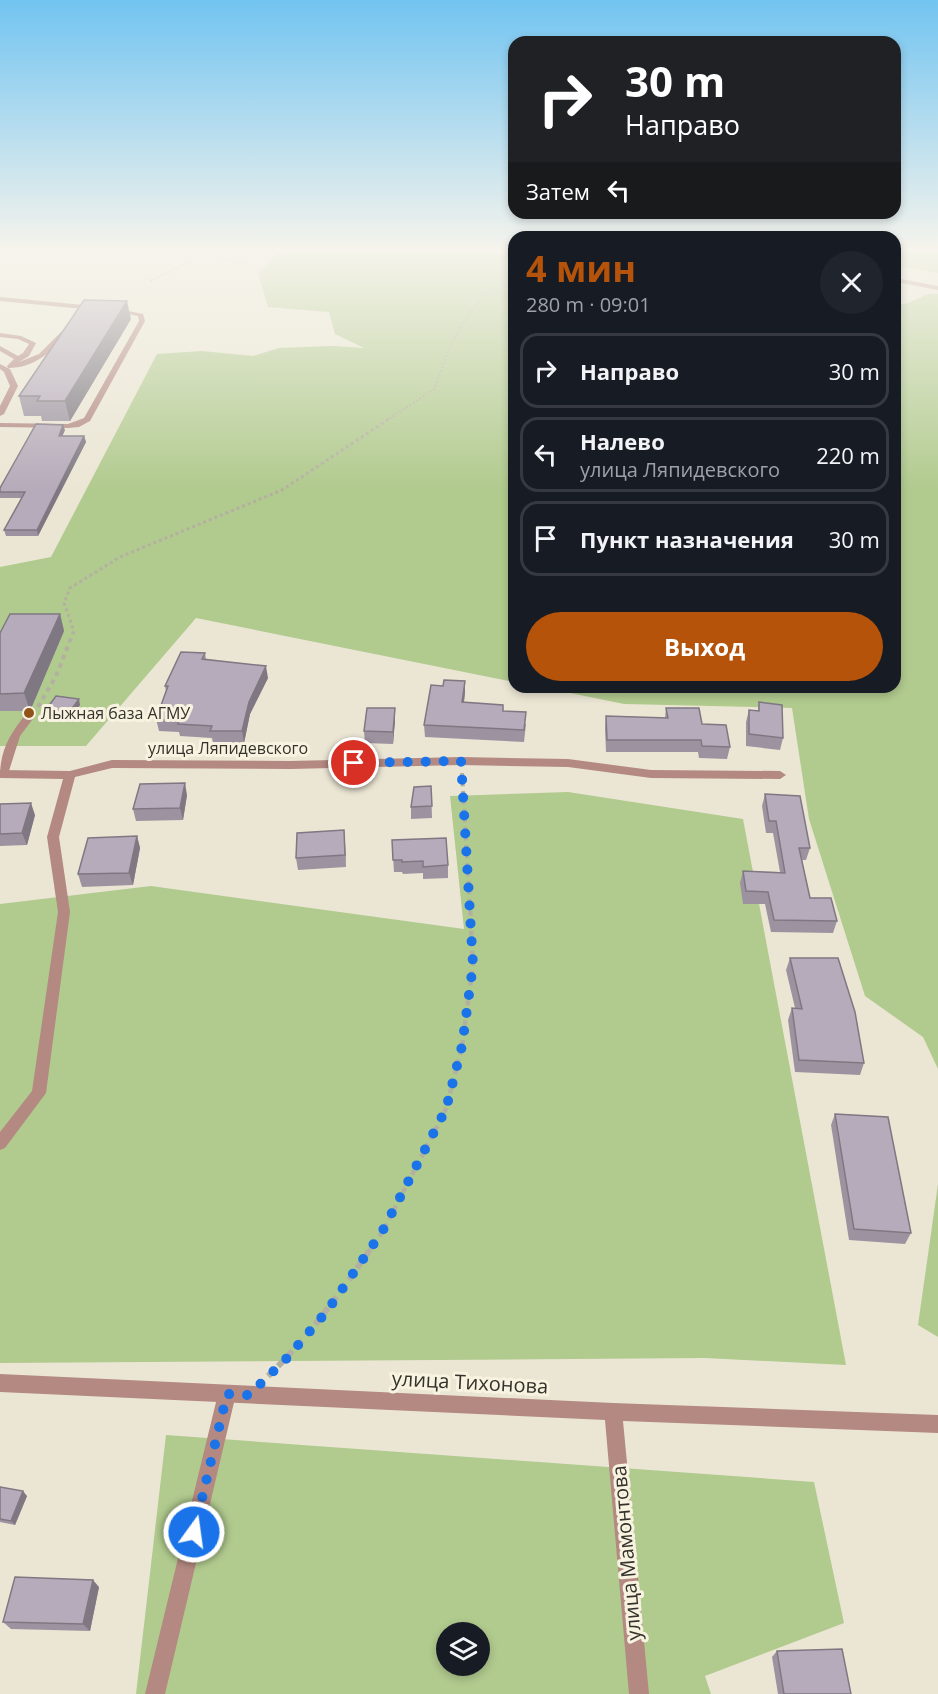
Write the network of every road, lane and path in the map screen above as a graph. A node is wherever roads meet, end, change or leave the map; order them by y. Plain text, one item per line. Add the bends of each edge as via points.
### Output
1 (64, 331) edge
2 (136, 331) edge
3 (458, 331) edge
4 (0, 335) edge
5 (0, 348) edge
6 (18, 359) junction
7 (0, 366) edge
8 (9, 369) junction
9 (0, 414) edge
10 (0, 425) edge
11 (56, 676) dead end
12 (30, 716) dead end
13 (461, 761) junction
14 (1, 774) edge
15 (70, 775) junction
16 (780, 775) dead end
17 (0, 1143) edge
18 (0, 1383) edge
19 (227, 1394) junction
20 (249, 1395) junction
21 (614, 1412) junction
22 (938, 1424) edge
23 (155, 1694) edge
24 (639, 1694) edge

1 - 8 street via 46,355
2 - 10 street via 87,419 68,426
3 - 11 path via 434,389 282,490 120,557 70,588 64,603 74,631
4 - 6 street via 33,343
5 - 6 street
6 - 8 street
7 - 8 street
8 - 9 street via 14,386
12 - 14 street via 15,735
13 - 15 street, улица Ляпидевского via 112,764
13 - 16 street, улица Ляпидевского via 568,764 651,774
13 - 20 path via 473,965 462,1046 446,1109 376,1240 320,1318
14 - 15 street, улица Ляпидевского
15 - 17 street via 53,837 64,912 39,1093
18 - 19 street, улица Тихонова
19 - 20 street, улица Тихонова
19 - 23 street
20 - 21 street, улица Тихонова
21 - 22 street, улица Тихонова
21 - 24 street, улица Мамонтова

